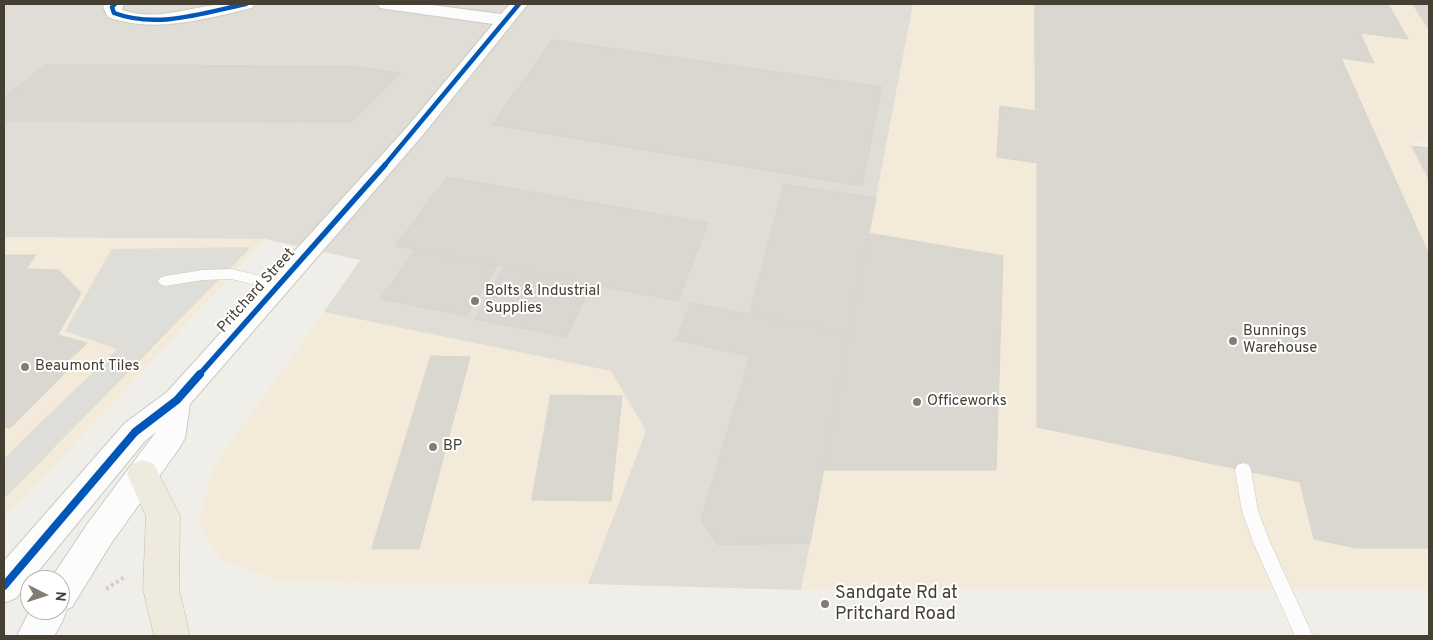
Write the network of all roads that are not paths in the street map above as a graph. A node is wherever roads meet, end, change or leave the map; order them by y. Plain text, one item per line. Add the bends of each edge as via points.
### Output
1 (114, 4) edge
2 (246, 4) edge
3 (386, 4) edge
4 (512, 12) edge
5 (165, 281) dead end
6 (280, 284) junction
7 (177, 400) junction
8 (1242, 470) dead end
9 (143, 474) junction
10 (70, 578) edge
11 (4, 586) edge
12 (44, 620) edge
13 (34, 636) edge
14 (172, 636) edge
15 (1304, 636) edge

1 - 2 street via 114,13 122,17 150,21
3 - 4 street
4 - 6 street, Pritchard Street via 415,131
5 - 6 lane via 231,274
6 - 7 street, Pritchard Street
7 - 9 street via 170,438
7 - 11 street, Pritchard Street via 135,432
8 - 15 lane via 1250,511 1261,542
9 - 10 street
9 - 14 highway via 163,516 161,589
12 - 13 street

